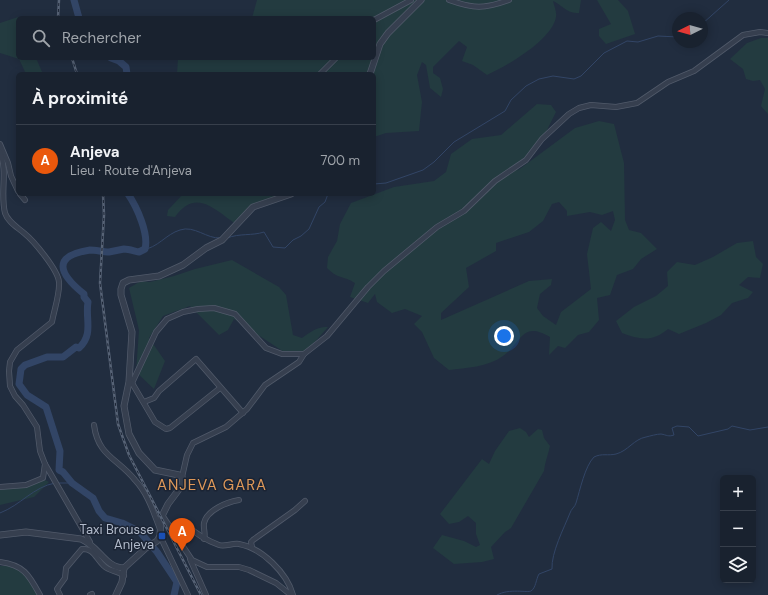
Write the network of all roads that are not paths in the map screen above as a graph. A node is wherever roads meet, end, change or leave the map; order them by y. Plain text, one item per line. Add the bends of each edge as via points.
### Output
1 (411, 0) edge
2 (421, 0) edge
3 (449, 0) edge
4 (509, 0) edge
5 (376, 19) edge
6 (768, 33) edge
7 (376, 56) edge
8 (334, 60) edge
9 (375, 60) edge
10 (322, 72) edge
11 (371, 72) edge
12 (0, 144) edge
13 (0, 152) edge
14 (16, 187) edge
15 (22, 196) edge
16 (285, 196) edge
17 (25, 200) dead end
18 (304, 354) junction
19 (130, 383) junction
20 (220, 388) junction
21 (144, 402) junction
22 (243, 413) junction
23 (94, 425) dead end
24 (46, 464) junction
25 (182, 477) junction
26 (0, 487) edge
27 (238, 500) dead end
28 (305, 501) dead end
29 (162, 516) junction
30 (185, 524) dead end
31 (160, 529) junction
32 (0, 535) edge
33 (159, 539) junction
34 (204, 539) junction
35 (90, 542) junction
36 (252, 548) junction
37 (190, 559) junction
38 (0, 562) edge
39 (124, 568) junction
40 (124, 576) junction
41 (40, 595) edge
42 (60, 595) edge
43 (116, 595) edge
44 (188, 595) edge
45 (206, 595) edge
46 (292, 595) edge

1 - 5 street
2 - 7 street via 388,33 380,44
3 - 4 street via 475,8
6 - 18 street via 743,35 688,75 668,82 637,103 616,107 591,105 569,114 542,139 526,160 495,181 464,211 426,235 384,271 327,336
8 - 10 street
9 - 11 street
12 - 14 street
13 - 24 street via 4,163 5,214 38,248 59,282 52,322 17,350 10,362 9,371 10,386 37,427 40,451
15 - 17 street
16 - 19 street via 253,207 224,238 184,265 159,276 123,283 121,295 132,332
18 - 19 street via 282,354 266,348 235,314 214,308 198,309 167,319 156,332
18 - 22 street via 299,362 265,386
19 - 21 street
19 - 25 street via 124,406 129,434 134,445 155,470
20 - 21 street via 166,429 155,422
20 - 21 street via 196,359 154,398
20 - 22 street
22 - 25 street via 226,427 193,443 187,455
23 - 31 street via 95,439 103,451 135,480 148,497
24 - 26 street via 43,478 26,485
24 - 35 street
25 - 29 street via 182,488 168,504
27 - 34 street via 208,515 204,523
28 - 36 street via 253,540
29 - 31 street
29 - 37 street
30 - 34 street
31 - 33 street
32 - 35 street via 26,532
33 - 39 street
33 - 44 street
34 - 36 street via 223,546 233,543
35 - 39 street via 109,564 116,568
36 - 46 street via 282,574 291,587
37 - 45 street
37 - 46 street via 207,567 239,567 249,570 276,583
38 - 41 street via 15,564 31,580
39 - 40 street
40 - 42 street via 103,566 91,551 82,549 66,568 65,578 57,589
40 - 43 street

